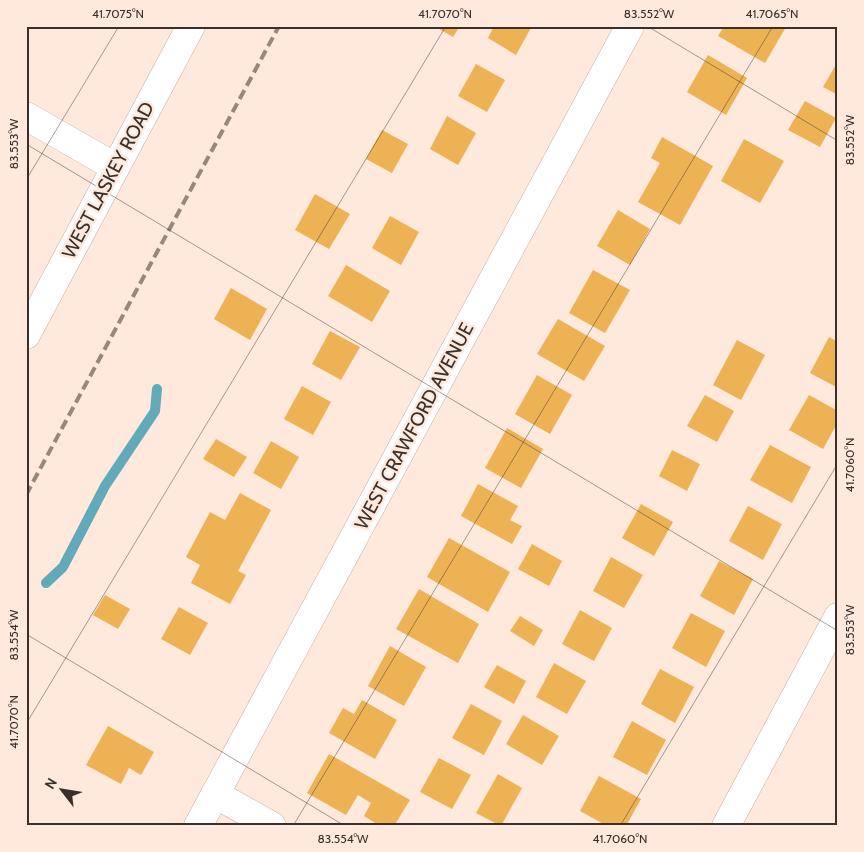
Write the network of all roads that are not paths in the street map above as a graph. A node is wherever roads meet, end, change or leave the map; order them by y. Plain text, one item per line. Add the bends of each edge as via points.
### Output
1 (191, 26) edge
2 (630, 26) edge
3 (26, 116) edge
4 (115, 167) junction
5 (26, 334) edge
6 (838, 617) edge
7 (215, 794) junction
8 (198, 826) edge
9 (272, 826) edge
10 (726, 826) edge

1 - 4 street, WEST LASKEY ROAD
2 - 7 street, WEST CRAWFORD AVENUE
3 - 4 street
4 - 5 street, WEST LASKEY ROAD
6 - 10 street
7 - 8 street, WEST CRAWFORD AVENUE
7 - 9 street

